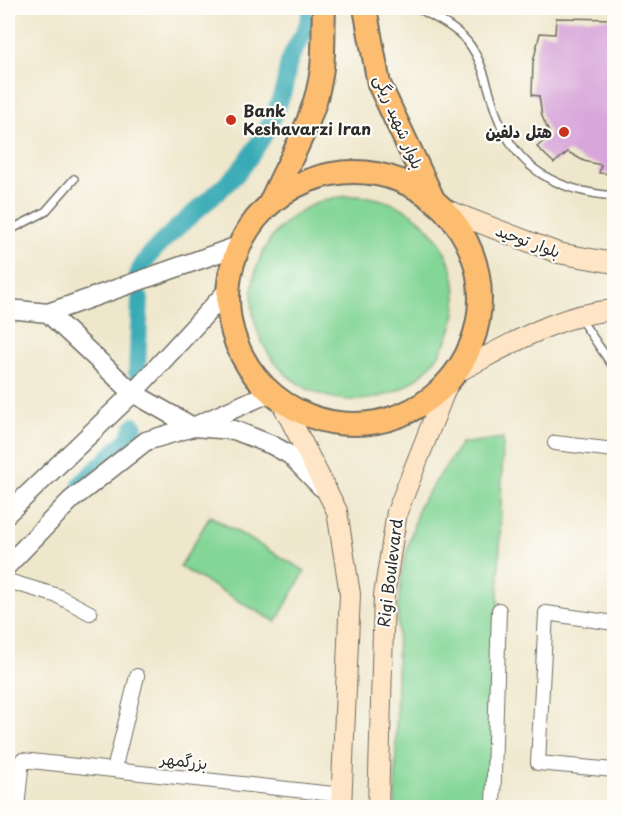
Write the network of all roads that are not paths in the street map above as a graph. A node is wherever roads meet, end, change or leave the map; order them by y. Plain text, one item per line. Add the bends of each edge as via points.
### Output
1 (324, 8) edge
2 (364, 8) edge
3 (418, 8) edge
4 (74, 178) dead end
5 (615, 196) edge
6 (270, 203) junction
7 (438, 204) junction
8 (8, 231) edge
9 (238, 246) junction
10 (615, 263) edge
11 (227, 291) junction
12 (8, 309) edge
13 (615, 310) edge
14 (48, 313) junction
15 (578, 315) junction
16 (615, 368) edge
17 (453, 378) junction
18 (133, 393) junction
19 (275, 398) junction
20 (193, 427) junction
21 (555, 443) dead end
22 (615, 450) edge
23 (328, 495) junction
24 (8, 513) edge
25 (8, 565) edge
26 (8, 581) edge
27 (499, 610) dead end
28 (90, 612) dead end
29 (615, 623) edge
30 (137, 676) dead end
31 (114, 770) junction
32 (615, 770) edge
33 (342, 801) edge
34 (17, 807) edge
35 (378, 807) edge
36 (493, 807) edge

1 - 6 highway via 322,70 314,100
2 - 7 highway, بلوار شهید ریگی via 380,84
3 - 5 lane via 469,43 505,132 529,165 558,184 585,193
4 - 8 lane via 45,213
6 - 7 highway via 294,186 322,176 351,172 380,174 408,183
6 - 9 highway via 249,226
7 - 10 main road, بلوار توحید via 558,253
7 - 17 highway via 456,222 473,253 481,288 479,323 467,357
9 - 11 highway
9 - 14 street
11 - 18 street
11 - 19 highway via 232,336 247,366
12 - 14 street
13 - 15 main road
14 - 18 street
15 - 16 lane
15 - 17 main road via 547,326
17 - 19 highway via 420,406 377,422 350,425 314,418
17 - 35 main road, Rigi Boulevard via 397,512 384,595
18 - 20 street
18 - 24 street
19 - 20 street
19 - 23 main road via 309,452
20 - 23 street via 234,430 272,445 310,473
20 - 25 street via 146,441 71,500
21 - 22 street
23 - 33 main road via 337,511 350,594
26 - 28 street via 58,596
27 - 36 street
29 - 32 street via 546,613 538,763
30 - 31 street
31 - 33 street, بزرگمهر
31 - 34 street, بزرگمهر via 22,760

